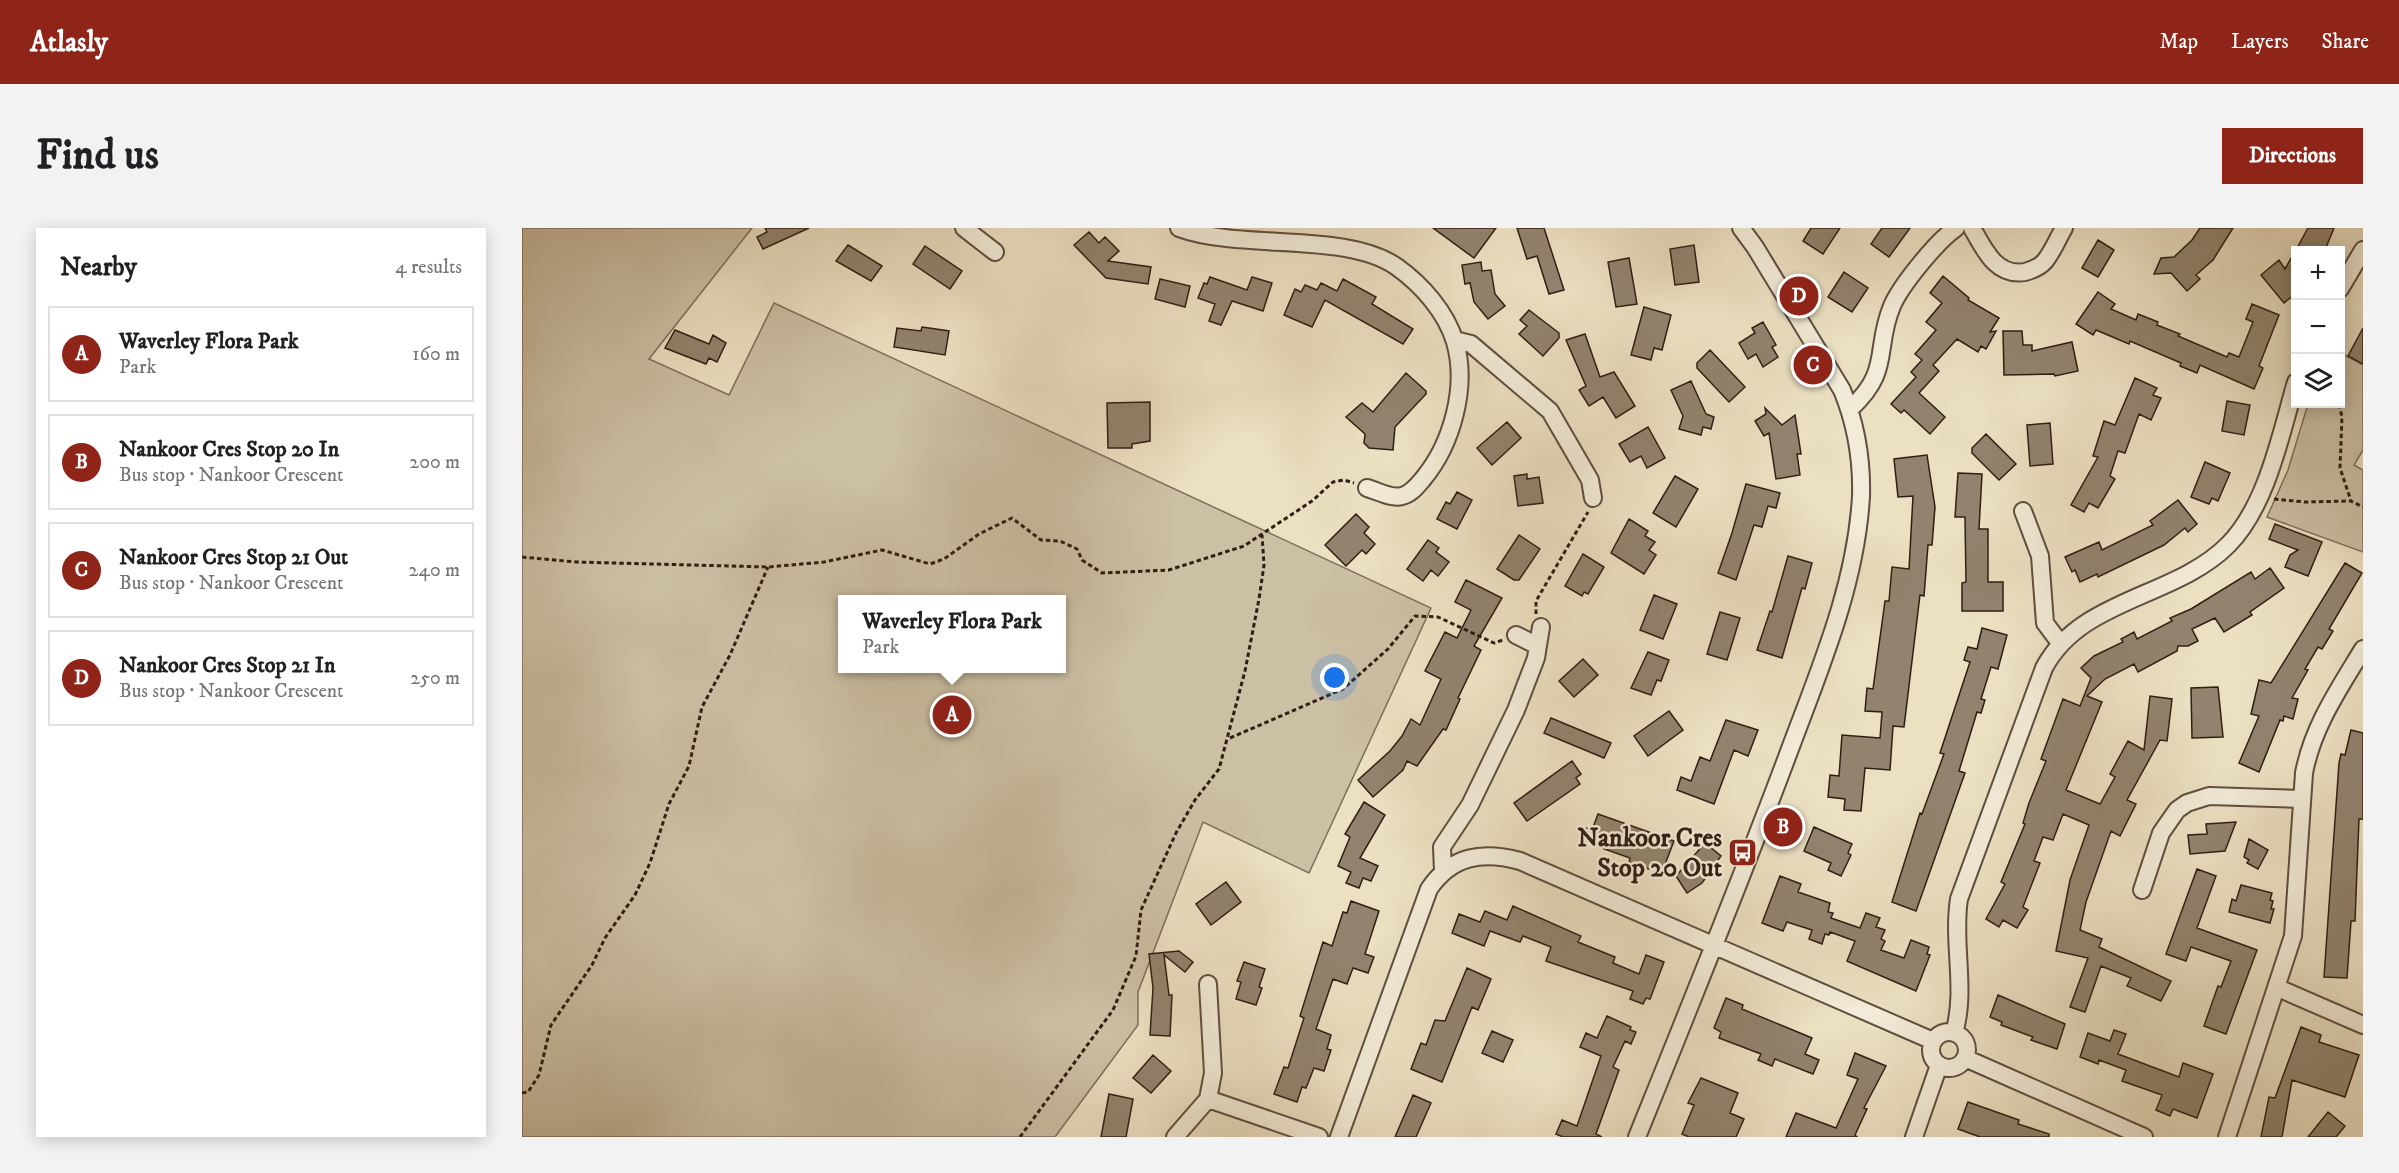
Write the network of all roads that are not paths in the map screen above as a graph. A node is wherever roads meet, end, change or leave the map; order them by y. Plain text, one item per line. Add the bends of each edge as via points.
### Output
1 (964, 228) edge
2 (1179, 228) edge
3 (1741, 228) edge
4 (1956, 228) edge
5 (1972, 228) edge
6 (2064, 228) edge
7 (2363, 250) edge
8 (995, 252) dead end
9 (2345, 281) edge
10 (1455, 340) junction
11 (2291, 396) edge
12 (1850, 409) junction
13 (1367, 488) road end
14 (1593, 498) road end
15 (2024, 511) dead end
16 (1541, 627) road end
17 (1516, 635) road end
18 (2060, 643) junction
19 (1538, 646) junction
20 (2362, 651) edge
21 (2302, 799) junction
22 (1443, 871) junction
23 (2142, 890) dead end
24 (1715, 946) junction
25 (1208, 984) dead end
26 (2278, 988) junction
27 (2363, 1025) edge
28 (1954, 1033) junction
29 (1933, 1041) junction
30 (1965, 1058) junction
31 (1940, 1065) junction
32 (1208, 1099) junction
33 (1175, 1137) edge
34 (1318, 1137) edge
35 (1339, 1137) edge
36 (1637, 1137) edge
37 (1914, 1137) edge
38 (2144, 1137) edge
39 (2227, 1137) edge

1 - 8 street
2 - 10 street via 1221,238 1346,249 1376,256 1394,265 1425,292
3 - 12 street
4 - 12 street via 1943,237 1899,293 1889,317 1878,372 1863,397
5 - 6 street via 1995,264 2010,272 2037,267 2045,261
7 - 9 street
10 - 13 street via 1459,358 1458,401 1432,467 1410,493 1402,496
10 - 14 street via 1472,344 1550,411 1590,480
11 - 18 street via 2274,457 2244,526 2213,558 2081,625
12 - 24 street via 1859,449 1861,496 1850,573 1820,667
15 - 18 street via 2040,556 2045,623
16 - 19 street
17 - 19 street
18 - 28 street via 2037,684 1959,899 1955,934 1959,1007
19 - 22 street via 1516,710 1481,784 1442,847
20 - 21 street via 2315,733 2306,762
21 - 23 street via 2209,796 2187,803 2161,833
21 - 26 street via 2296,917
22 - 24 street via 1475,855 1506,858
22 - 35 street via 1424,899
24 - 29 street
24 - 36 street
25 - 32 street via 1213,1072
26 - 27 street
26 - 39 street
28 - 29 street via 1940,1034
28 - 30 street via 1965,1042
29 - 31 street via 1931,1055
30 - 31 street via 1955,1067
30 - 38 street
31 - 37 street
32 - 33 street
32 - 34 street

